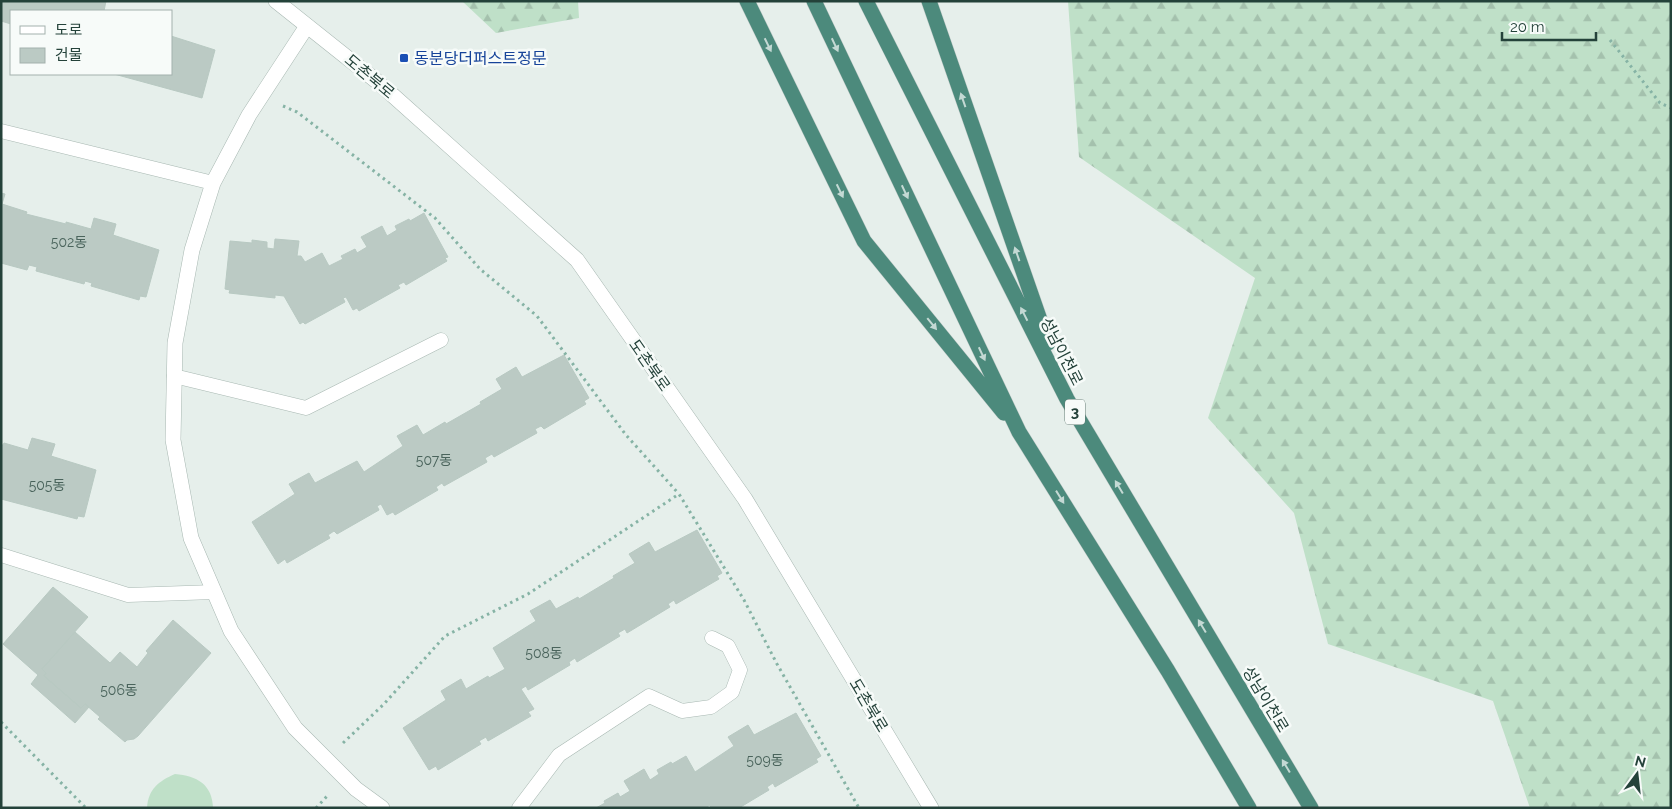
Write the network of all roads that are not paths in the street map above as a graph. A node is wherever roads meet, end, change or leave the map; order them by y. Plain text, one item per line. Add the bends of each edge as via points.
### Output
1 (276, 1) edge
2 (747, 1) edge
3 (814, 1) edge
4 (866, 1) edge
5 (929, 1) edge
6 (307, 26) junction
7 (1, 131) edge
8 (214, 183) junction
9 (440, 340) dead end
10 (174, 376) junction
11 (1067, 399) junction
12 (1019, 432) junction
13 (1, 555) edge
14 (214, 592) junction
15 (712, 638) dead end
16 (382, 808) edge
17 (519, 808) edge
18 (931, 808) edge
19 (1249, 808) edge
20 (1310, 808) edge

1 - 6 street, 도촌북로
2 -> 12 highway via 864,240
3 -> 12 highway
11 -> 4 highway, 성남이천로 / 3
11 -> 5 highway
6 - 8 street via 249,115
6 - 18 street, 도촌북로 via 379,83 577,260 744,499
7 - 8 lane
8 - 10 street via 192,250 175,343
9 - 10 lane via 306,408
10 - 14 street via 173,440 191,538
20 -> 11 highway, 성남이천로 / 3
12 -> 19 highway
13 - 14 lane via 128,595
14 - 16 street via 231,631 295,728 356,789
15 - 17 lane via 728,646 740,670 732,692 711,707 682,711 649,696 559,755

